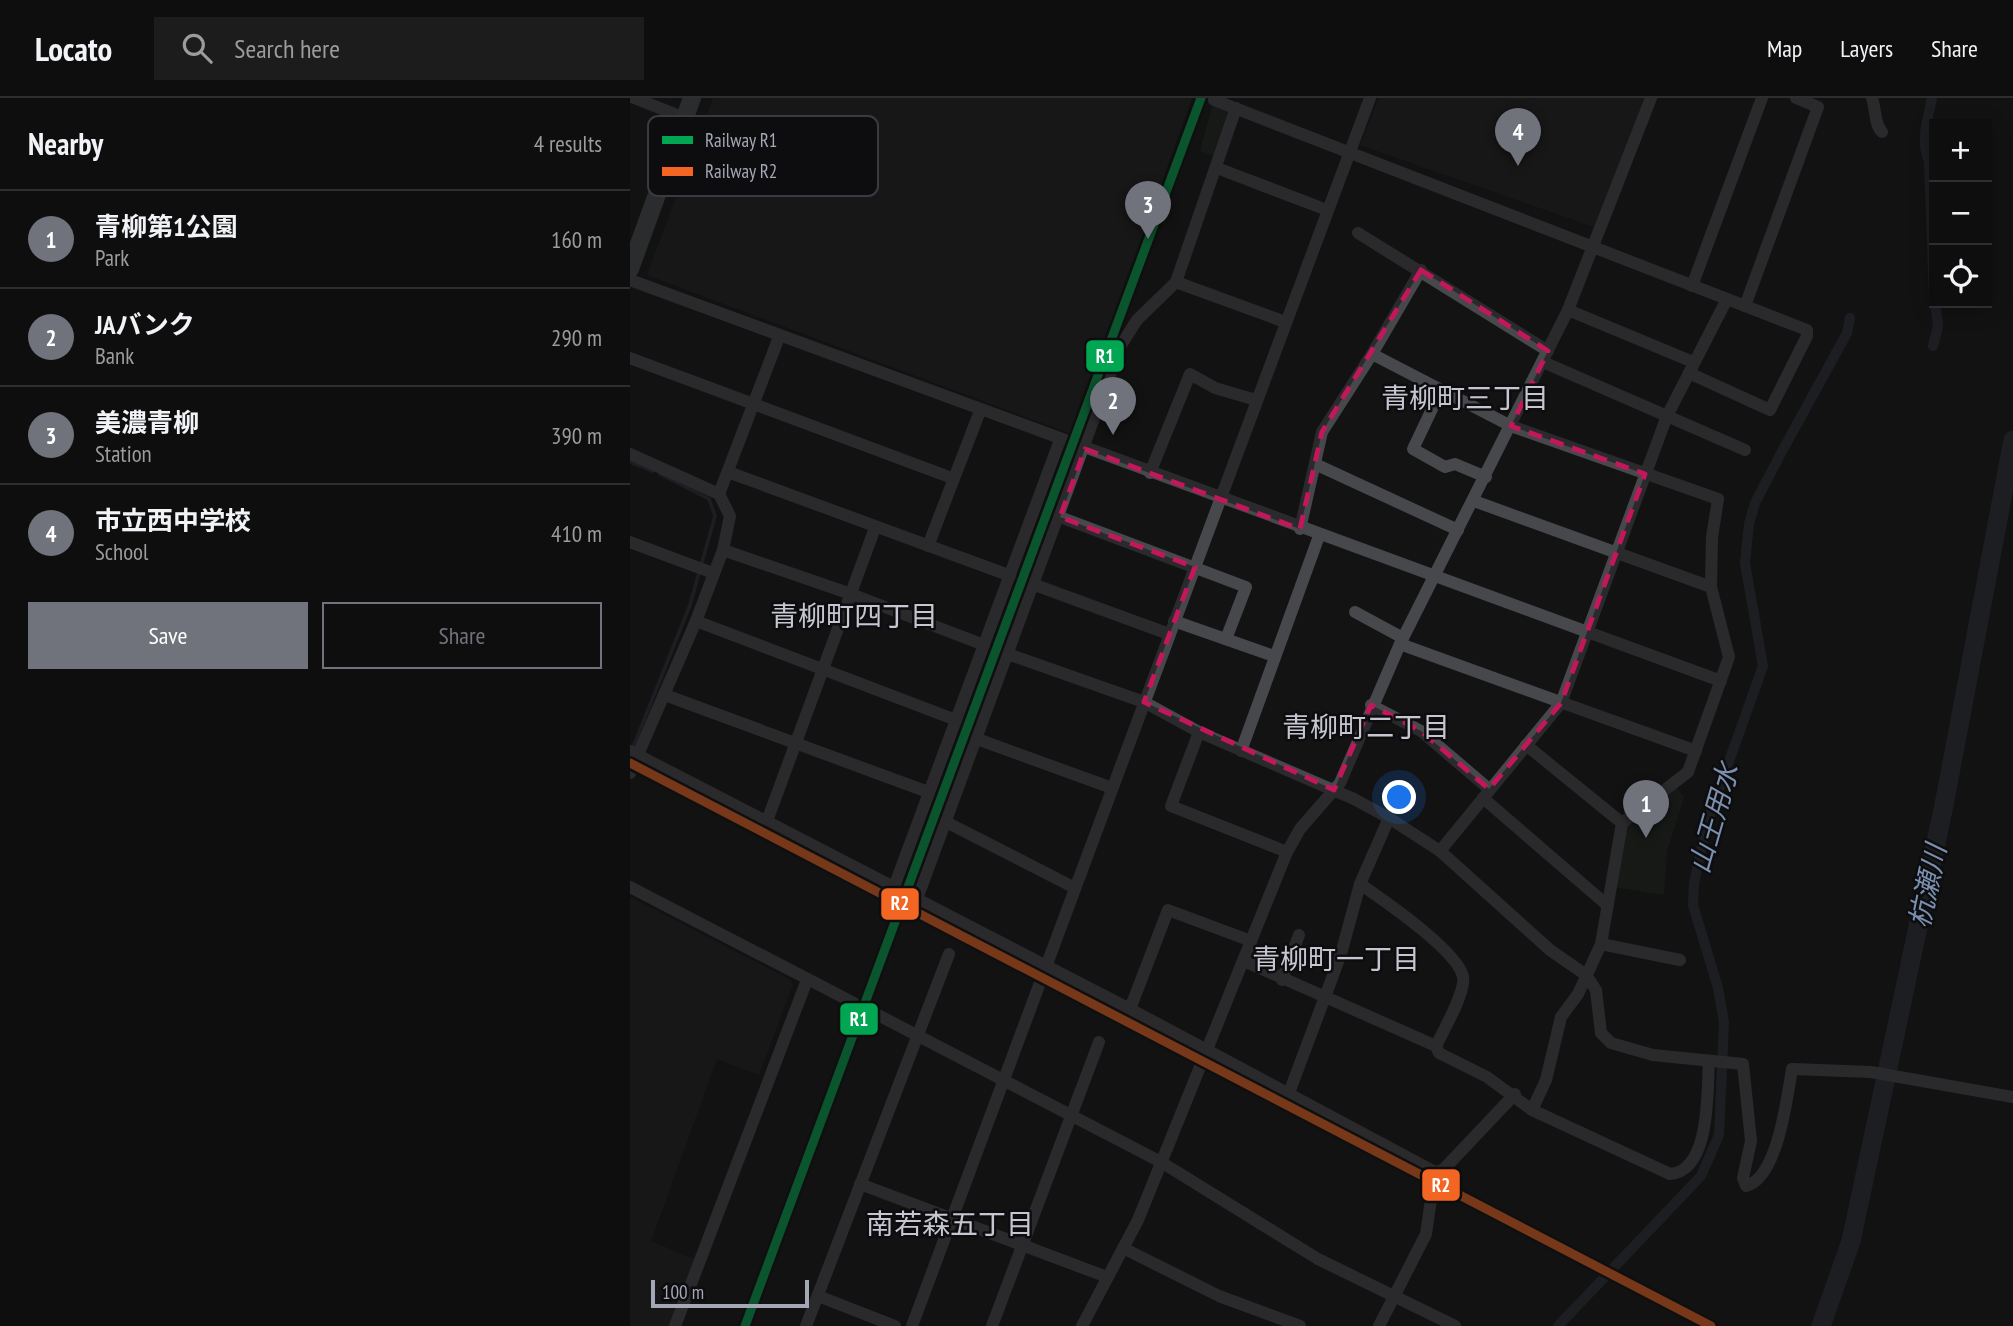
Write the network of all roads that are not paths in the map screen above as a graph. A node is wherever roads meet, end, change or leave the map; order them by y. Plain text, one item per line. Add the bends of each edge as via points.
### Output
1 (634, 98) edge
2 (692, 98) edge
3 (1370, 98) edge
4 (1651, 98) edge
5 (1762, 98) edge
6 (1796, 98) edge
7 (1872, 98) edge
8 (1214, 100) edge
9 (1236, 108) junction
10 (680, 116) edge
11 (686, 116) edge
12 (1882, 132) dead end
13 (1350, 152) junction
14 (1217, 168) junction
15 (653, 196) edge
16 (1327, 210) junction
17 (1358, 233) dead end
18 (634, 242) edge
19 (1594, 248) junction
20 (630, 269) edge
21 (1421, 270) junction
22 (630, 280) edge
23 (1176, 282) junction
24 (1692, 286) junction
25 (1727, 299) junction
26 (1745, 306) junction
27 (1568, 310) junction
28 (1285, 322) junction
29 (779, 337) junction
30 (1372, 354) junction
31 (1546, 357) junction
32 (630, 358) edge
33 (1691, 367) junction
34 (1441, 390) junction
35 (1256, 400) junction
36 (753, 404) junction
37 (980, 411) junction
38 (1667, 416) junction
39 (1511, 426) junction
40 (1060, 440) junction
41 (1085, 449) junction
42 (1745, 450) dead end
43 (630, 454) edge
44 (1315, 464) junction
45 (728, 472) junction
46 (1150, 473) junction
47 (1645, 474) junction
48 (1486, 477) junction
49 (952, 478) junction
50 (719, 494) junction
51 (1219, 499) junction
52 (1474, 501) junction
53 (1060, 517) junction
54 (875, 528) junction
55 (1300, 529) junction
56 (1458, 530) junction
57 (1318, 536) junction
58 (630, 542) edge
59 (928, 546) junction
60 (723, 550) junction
61 (1616, 554) junction
62 (1195, 567) junction
63 (705, 570) junction
64 (1011, 576) junction
65 (1434, 578) junction
66 (1035, 585) junction
67 (1711, 587) junction
68 (851, 594) junction
69 (1355, 612) dead end
70 (696, 621) junction
71 (1174, 621) junction
72 (1587, 632) junction
73 (1169, 634) junction
74 (1226, 639) junction
75 (1402, 641) junction
76 (984, 645) junction
77 (1008, 654) junction
78 (1274, 656) junction
79 (824, 668) junction
80 (1721, 681) junction
81 (665, 695) junction
82 (1144, 702) junction
83 (1561, 703) junction
84 (1371, 705) junction
85 (956, 720) junction
86 (1199, 732) junction
87 (977, 739) junction
88 (795, 744) junction
89 (1526, 745) junction
90 (1241, 751) junction
91 (1696, 751) junction
92 (635, 754) edge
93 (630, 773) edge
94 (1112, 788) junction
95 (1334, 790) junction
96 (928, 792) junction
97 (1486, 793) junction
98 (1389, 818) junction
99 (766, 821) junction
100 (946, 822) junction
101 (1622, 823) junction
102 (1440, 851) junction
103 (1287, 852) junction
104 (1360, 884) junction
105 (630, 887) edge
106 (894, 887) junction
107 (1075, 887) junction
108 (917, 899) junction
109 (1607, 905) junction
110 (1298, 935) dead end
111 (1251, 941) junction
112 (1601, 944) junction
113 (949, 954) dead end
114 (1680, 960) dead end
115 (1244, 961) junction
116 (1046, 967) junction
117 (1586, 975) junction
118 (807, 979) junction
119 (1282, 979) junction
120 (1325, 1000) junction
121 (855, 1003) dead end
122 (1130, 1009) junction
123 (876, 1014) dead end
124 (916, 1035) junction
125 (1099, 1042) dead end
126 (1436, 1046) junction
127 (1208, 1051) junction
128 (1711, 1061) junction
129 (1002, 1080) junction
130 (1289, 1093) junction
131 (1515, 1094) junction
132 (2013, 1097) edge
133 (1532, 1110) junction
134 (1071, 1114) junction
135 (1161, 1162) junction
136 (1435, 1172) junction
137 (860, 1184) junction
138 (952, 1218) junction
139 (1022, 1244) junction
140 (1123, 1248) junction
141 (1107, 1277) junction
142 (1396, 1295) junction
143 (818, 1296) junction
144 (676, 1326) edge
145 (806, 1326) edge
146 (895, 1326) edge
147 (912, 1326) edge
148 (992, 1326) edge
149 (1082, 1326) edge
150 (1300, 1326) edge
151 (1380, 1326) edge
152 (1455, 1326) edge

1 - 10 street
2 - 11 main road
3 - 13 street
4 - 19 street
5 - 24 street
6 - 26 street via 1818,107
7 - 12 street
8 - 9 street
9 - 13 street
9 - 14 street
13 - 16 street
13 - 19 street
14 - 16 street
14 - 23 street
15 - 18 main road
16 - 28 street
17 - 21 street
18 - 20 main road
19 - 24 street
19 - 27 street
21 - 30 street
21 - 31 street
22 - 29 street
23 - 28 street
23 - 41 street via 1137,320 1121,345
24 - 25 street
25 - 26 street
25 - 33 street
26 - 33 street via 1807,330 1770,410
27 - 31 street
27 - 33 street
28 - 35 street
29 - 36 street
29 - 37 street
30 - 34 street
30 - 44 street via 1322,432
31 - 38 street
31 - 39 street
32 - 36 street
33 - 38 street
34 - 39 street
34 - 48 street via 1413,449 1445,467 1455,464
35 - 46 street via 1215,388 1189,374
35 - 51 street
36 - 45 street
36 - 49 street
37 - 40 street
37 - 49 street
38 - 42 street
38 - 47 street
39 - 47 street
39 - 48 street
40 - 41 street
40 - 64 street
41 - 46 street
41 - 53 street
43 - 50 street
44 - 55 street
44 - 56 street
45 - 50 street
45 - 54 street
46 - 51 street
47 - 61 street
47 - 67 street via 1718,499
48 - 52 street
49 - 59 street
50 - 60 street via 730,516
51 - 55 street
51 - 62 street
52 - 56 street
52 - 61 street
53 - 62 street
53 - 66 street
54 - 59 street
54 - 68 street
55 - 57 street
56 - 65 street
57 - 65 street
57 - 78 street
58 - 63 street
59 - 64 street
60 - 63 street
60 - 68 street
61 - 67 street
61 - 72 street
62 - 71 street
62 - 74 street via 1246,587
63 - 70 street
64 - 76 street
65 - 72 street
65 - 75 street
66 - 73 street
66 - 77 street
67 - 80 street via 1728,657
68 - 76 street
68 - 79 street
69 - 75 street
70 - 79 street
70 - 81 street
71 - 73 street
71 - 74 street
72 - 80 street
72 - 83 street
73 - 82 street
74 - 78 street
75 - 83 street
75 - 84 street
76 - 85 street
77 - 82 street
77 - 87 street
78 - 90 street
79 - 85 street
79 - 88 street
80 - 91 street
81 - 88 street
81 - 92 street
82 - 86 street
82 - 94 street
83 - 89 street
83 - 91 street
84 - 95 street
84 - 97 street via 1422,731
85 - 96 street
86 - 90 street
86 - 103 street via 1171,806
87 - 94 street
87 - 100 street
88 - 96 street
88 - 99 street
89 - 97 street
89 - 101 street
90 - 95 street
91 - 101 street via 1688,772
92 - 93 street
92 - 99 street
94 - 107 street
95 - 98 street
95 - 103 street
96 - 106 street
97 - 102 street
97 - 109 street
98 - 102 street
98 - 104 street
99 - 106 street
100 - 107 street
100 - 108 street
101 - 109 street
102 - 117 street via 1549,950
103 - 111 street
104 - 120 street
104 - 126 street via 1429,935 1460,969 1463,984
105 - 118 street
106 - 108 street
107 - 116 street
108 - 116 street
109 - 112 street
110 - 119 street
111 - 115 street
111 - 122 street via 1168,910
112 - 114 street
112 - 117 street
113 - 124 street
115 - 119 street
115 - 127 street
116 - 122 street
116 - 129 street
117 - 128 street via 1595,989 1601,1033 1611,1043 1653,1055
117 - 133 street via 1561,1017 1546,1080
118 - 121 street
118 - 144 street
119 - 120 street
120 - 126 street
120 - 130 street
122 - 127 street
123 - 124 street
124 - 129 street
124 - 137 street
125 - 134 street
126 - 131 street via 1439,1053
127 - 130 street
127 - 135 street
128 - 132 street via 1743,1064 1751,1141 1742,1178 1746,1186 1758,1180 1772,1156 1792,1069 1871,1072
128 - 133 street via 1702,1140 1691,1162 1679,1173 1670,1174
129 - 134 street
129 - 138 street
130 - 136 street
131 - 133 street
131 - 136 street via 1443,1170
134 - 135 street
134 - 139 street
135 - 140 street
135 - 142 street via 1299,1248
136 - 142 street via 1426,1234
137 - 138 street
137 - 143 street
138 - 139 street
138 - 147 street
139 - 141 street
139 - 148 street
140 - 141 street
140 - 150 street via 1219,1296
141 - 149 street
142 - 151 street
142 - 152 street
143 - 145 street
143 - 146 street

